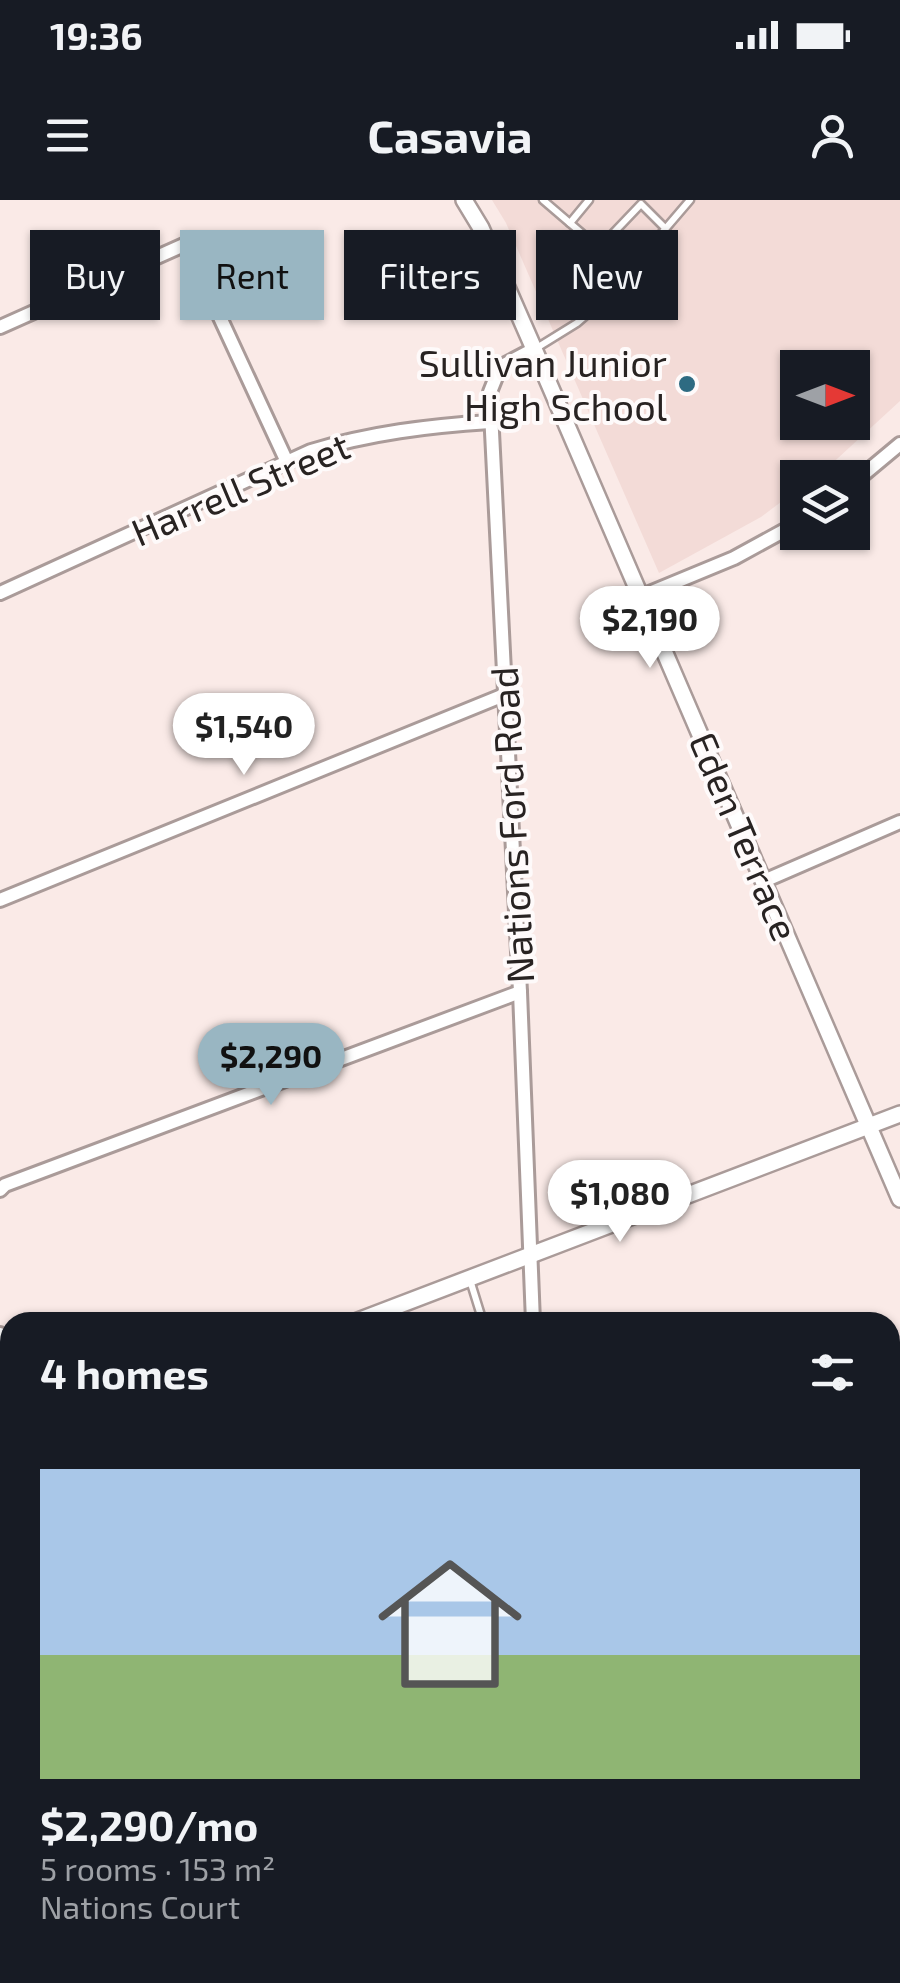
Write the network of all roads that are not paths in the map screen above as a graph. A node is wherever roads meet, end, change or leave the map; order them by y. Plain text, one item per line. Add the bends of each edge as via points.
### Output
1 (464, 200) edge
2 (543, 200) edge
3 (589, 200) edge
4 (690, 200) edge
5 (642, 202) edge
6 (570, 223) junction
7 (666, 228) junction
8 (0, 327) edge
9 (534, 349) junction
10 (490, 422) junction
11 (900, 444) edge
12 (287, 462) junction
13 (870, 469) edge
14 (780, 532) edge
15 (0, 593) edge
16 (642, 596) junction
17 (504, 695) junction
18 (900, 822) edge
19 (764, 881) junction
20 (0, 900) edge
21 (520, 992) junction
22 (900, 1114) edge
23 (869, 1126) junction
24 (0, 1190) edge
25 (900, 1199) edge
26 (531, 1254) junction
27 (470, 1278) junction
28 (382, 1312) edge
29 (480, 1312) edge
30 (533, 1312) edge

1 - 9 street, Eden Terrace
2 - 6 lane
3 - 6 lane
4 - 7 lane
5 - 6 lane via 599,248
5 - 7 lane
7 - 9 lane via 607,297
8 - 12 street via 186,244
9 - 10 street, Nations Ford Road via 500,367 490,392
9 - 16 street, Eden Terrace
10 - 12 street, Harrell Street via 361,436
10 - 17 street, Nations Ford Road
11 - 13 street
12 - 15 street, Harrell Street
14 - 16 street
16 - 19 street, Eden Terrace
17 - 20 street
17 - 21 street, Nations Ford Road
18 - 19 street
19 - 23 street, Eden Terrace
21 - 24 street
21 - 26 street, Nations Ford Road
22 - 23 street
23 - 25 street, Eden Terrace
23 - 26 street
26 - 27 street
26 - 30 street, Nations Ford Road
27 - 28 street
27 - 29 lane

